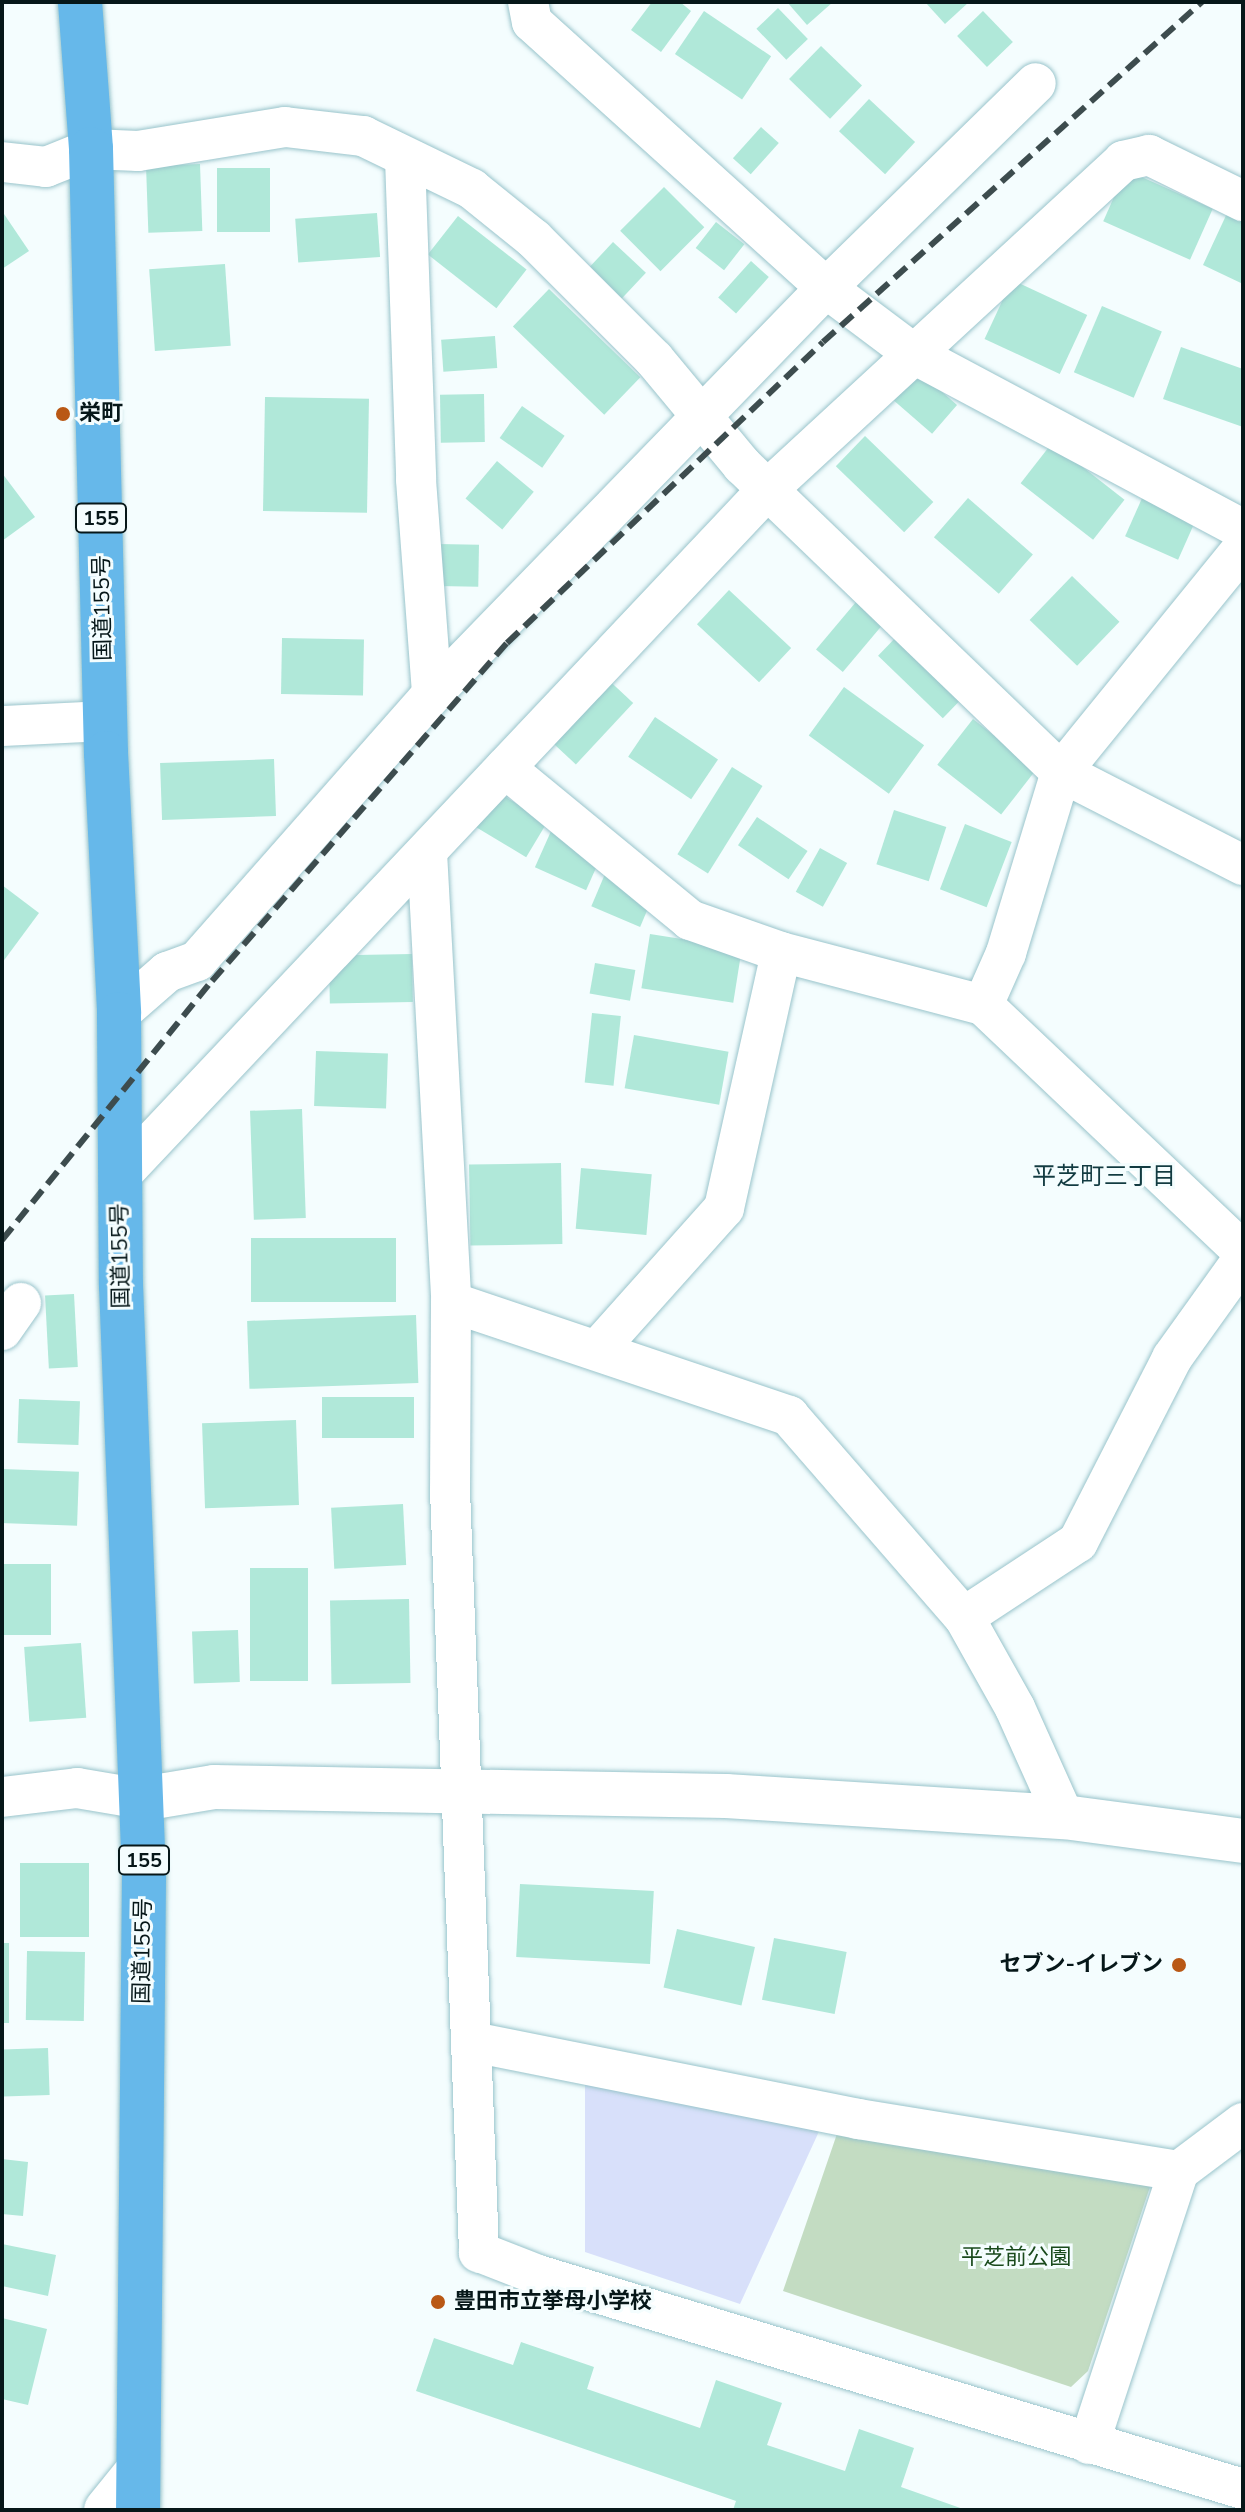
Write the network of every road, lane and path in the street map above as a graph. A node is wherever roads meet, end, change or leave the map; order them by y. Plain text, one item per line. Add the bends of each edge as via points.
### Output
1 (80, 2) edge
2 (528, 2) edge
3 (1036, 83) dead end
4 (91, 149) junction
5 (405, 158) junction
6 (2, 162) edge
7 (1243, 201) edge
8 (826, 288) junction
9 (914, 354) junction
10 (702, 422) junction
11 (767, 490) junction
12 (1243, 530) edge
13 (1243, 548) edge
14 (432, 694) junction
15 (106, 721) junction
16 (2, 726) edge
17 (505, 768) junction
18 (1061, 772) junction
19 (427, 852) junction
20 (1243, 865) edge
21 (781, 952) junction
22 (983, 1005) junction
23 (119, 1014) junction
24 (119, 1177) junction
25 (1243, 1252) edge
26 (1243, 1259) edge
27 (451, 1302) junction
28 (598, 1349) junction
29 (964, 1617) junction
30 (461, 1794) junction
31 (2, 1797) edge
32 (142, 1799) junction
33 (1064, 1817) junction
34 (1243, 1841) edge
35 (473, 2042) junction
36 (1243, 2123) edge
37 (1179, 2171) junction
38 (1089, 2444) junction
39 (1243, 2489) edge
40 (137, 2491) edge
41 (106, 2510) edge

1 - 4 highway, 国道155号 / 155
2 - 8 street via 532,22
3 - 8 street
4 - 5 street via 138,151 285,127 363,136
4 - 6 street via 46,167
4 - 15 highway, 国道155号 / 155
5 - 10 street via 472,189 534,239 654,359
5 - 14 street via 416,480
7 - 9 street via 1149,155 1123,161
8 - 9 street
8 - 10 street
9 - 11 street
9 - 12 street
10 - 11 street
10 - 14 street
11 - 17 street
11 - 18 street
13 - 18 street
14 - 23 street via 197,961 167,972
15 - 16 street
15 - 23 highway, 国道155号 / 155
17 - 19 street
17 - 21 street via 690,920
18 - 20 street
18 - 22 street via 1006,953
19 - 24 street
19 - 27 street
21 - 22 street
21 - 28 street via 724,1208
22 - 25 street
23 - 24 highway, 国道155号 / 155
24 - 32 highway, 国道155号 / 155
26 - 29 street via 1172,1358 1078,1542
27 - 28 street
27 - 30 street via 450,1490
28 - 29 street via 789,1416
29 - 33 street via 1015,1708
30 - 32 street via 214,1787
30 - 33 street via 726,1796
30 - 35 street
31 - 32 street via 77,1788
32 - 40 highway, 国道155号 / 155
33 - 34 street
35 - 37 street via 858,2119
35 - 38 street via 479,2252 538,2275
36 - 37 street
37 - 38 street
38 - 39 street
40 - 41 street

